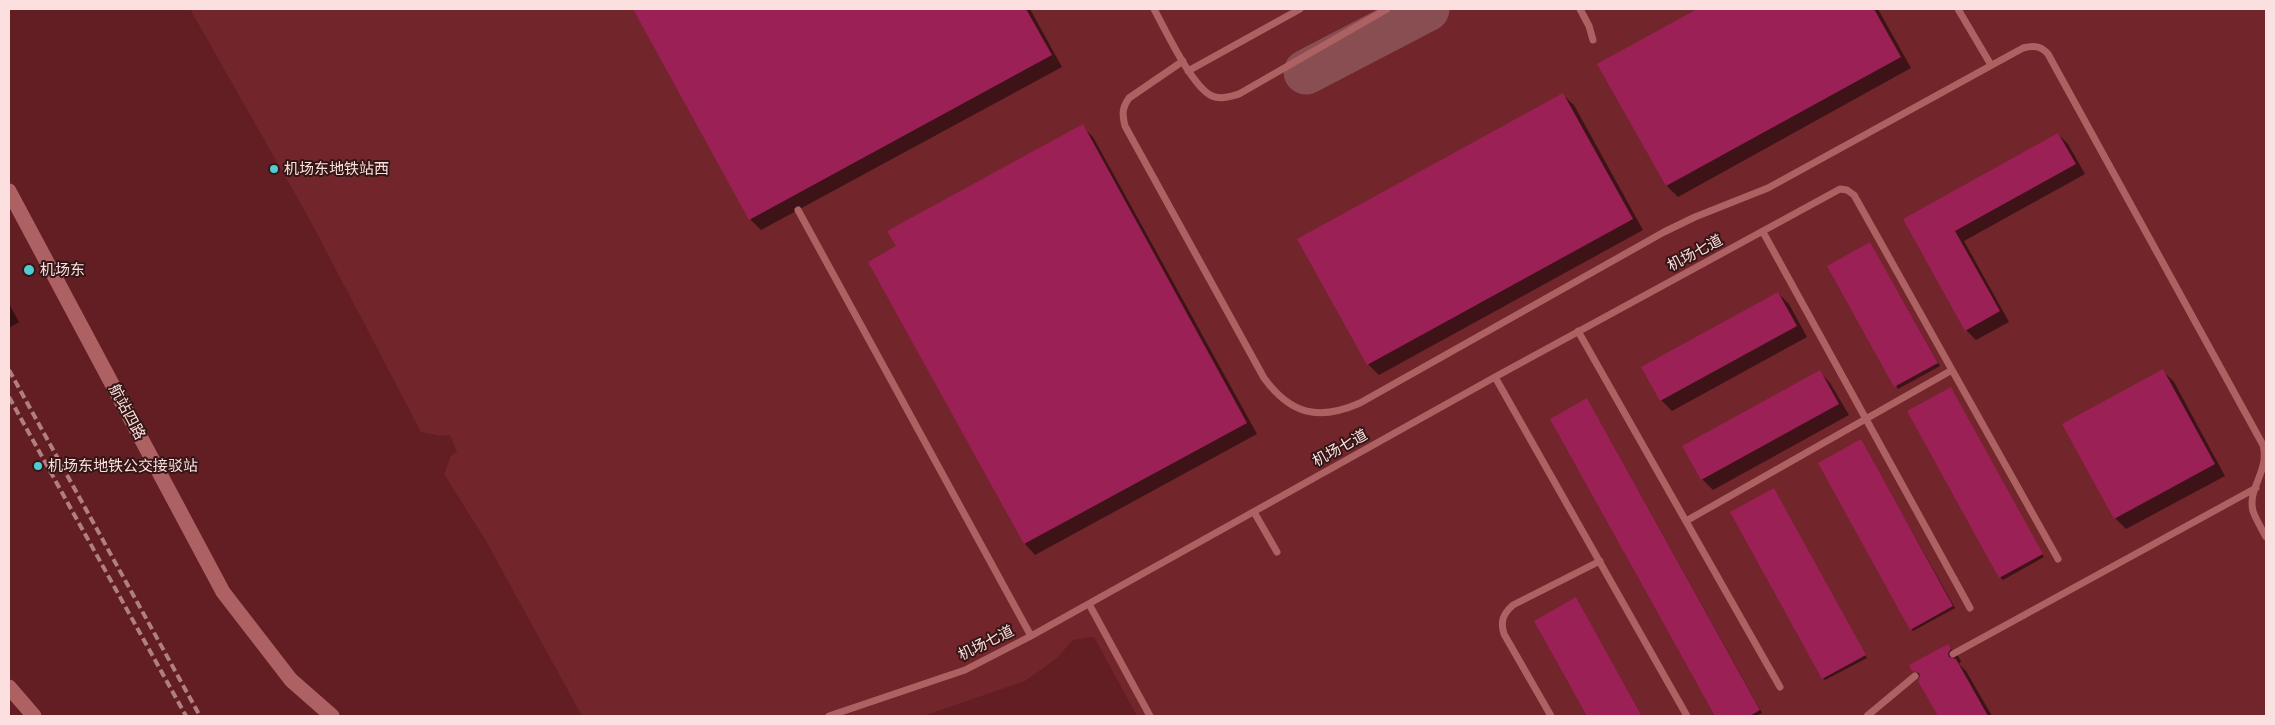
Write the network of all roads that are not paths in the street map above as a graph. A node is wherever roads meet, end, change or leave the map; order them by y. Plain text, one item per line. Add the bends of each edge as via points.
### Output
1 (1154, 9) edge
2 (1300, 9) edge
3 (1387, 9) edge
4 (1580, 9) edge
5 (1958, 9) edge
6 (1593, 40) dead end
7 (1183, 61) junction
8 (1991, 65) junction
9 (1188, 70) junction
10 (9, 191) edge
11 (798, 210) dead end
12 (1763, 232) junction
13 (1578, 331) junction
14 (1952, 370) junction
15 (1495, 377) junction
16 (1866, 420) junction
17 (2256, 488) junction
18 (1254, 512) junction
19 (1686, 521) junction
20 (2266, 537) edge
21 (1277, 552) dead end
22 (2058, 559) dead end
23 (1600, 560) junction
24 (1089, 604) junction
25 (1970, 608) dead end
26 (1031, 636) junction
27 (1953, 654) dead end
28 (1915, 676) dead end
29 (9, 687) edge
30 (1780, 687) dead end
31 (34, 716) edge
32 (332, 716) edge
33 (829, 716) edge
34 (1150, 716) edge
35 (1551, 716) edge
36 (1687, 716) edge
37 (1867, 716) edge

1 - 7 lane
2 - 9 lane
3 - 9 lane via 1239,94 1225,98 1212,96
4 - 6 lane
5 - 8 lane
7 - 8 lane via 1129,98 1123,106 1125,126 1264,378 1286,402 1315,413 1346,409 1360,403 1664,232 1768,188
7 - 9 lane
8 - 17 lane via 2030,46 2043,48 2048,54 2263,445 2266,456
10 - 32 main road, 航站四路 via 223,592 291,680
11 - 26 lane
12 - 13 lane, 机场七道
12 - 14 lane, 机场七道 via 1840,189 1854,195
12 - 16 lane
13 - 15 lane, 机场七道
13 - 19 lane
14 - 16 lane
14 - 22 lane
15 - 18 lane, 机场七道
15 - 23 lane
16 - 19 lane
16 - 25 lane
17 - 20 lane via 2253,511
17 - 27 lane
18 - 21 lane
18 - 24 lane, 机场七道
19 - 30 lane
23 - 35 lane via 1513,605 1504,613 1504,634
23 - 36 lane
24 - 26 lane, 机场七道
24 - 34 lane
26 - 33 lane, 机场七道 via 965,670
28 - 37 lane
29 - 31 main road

